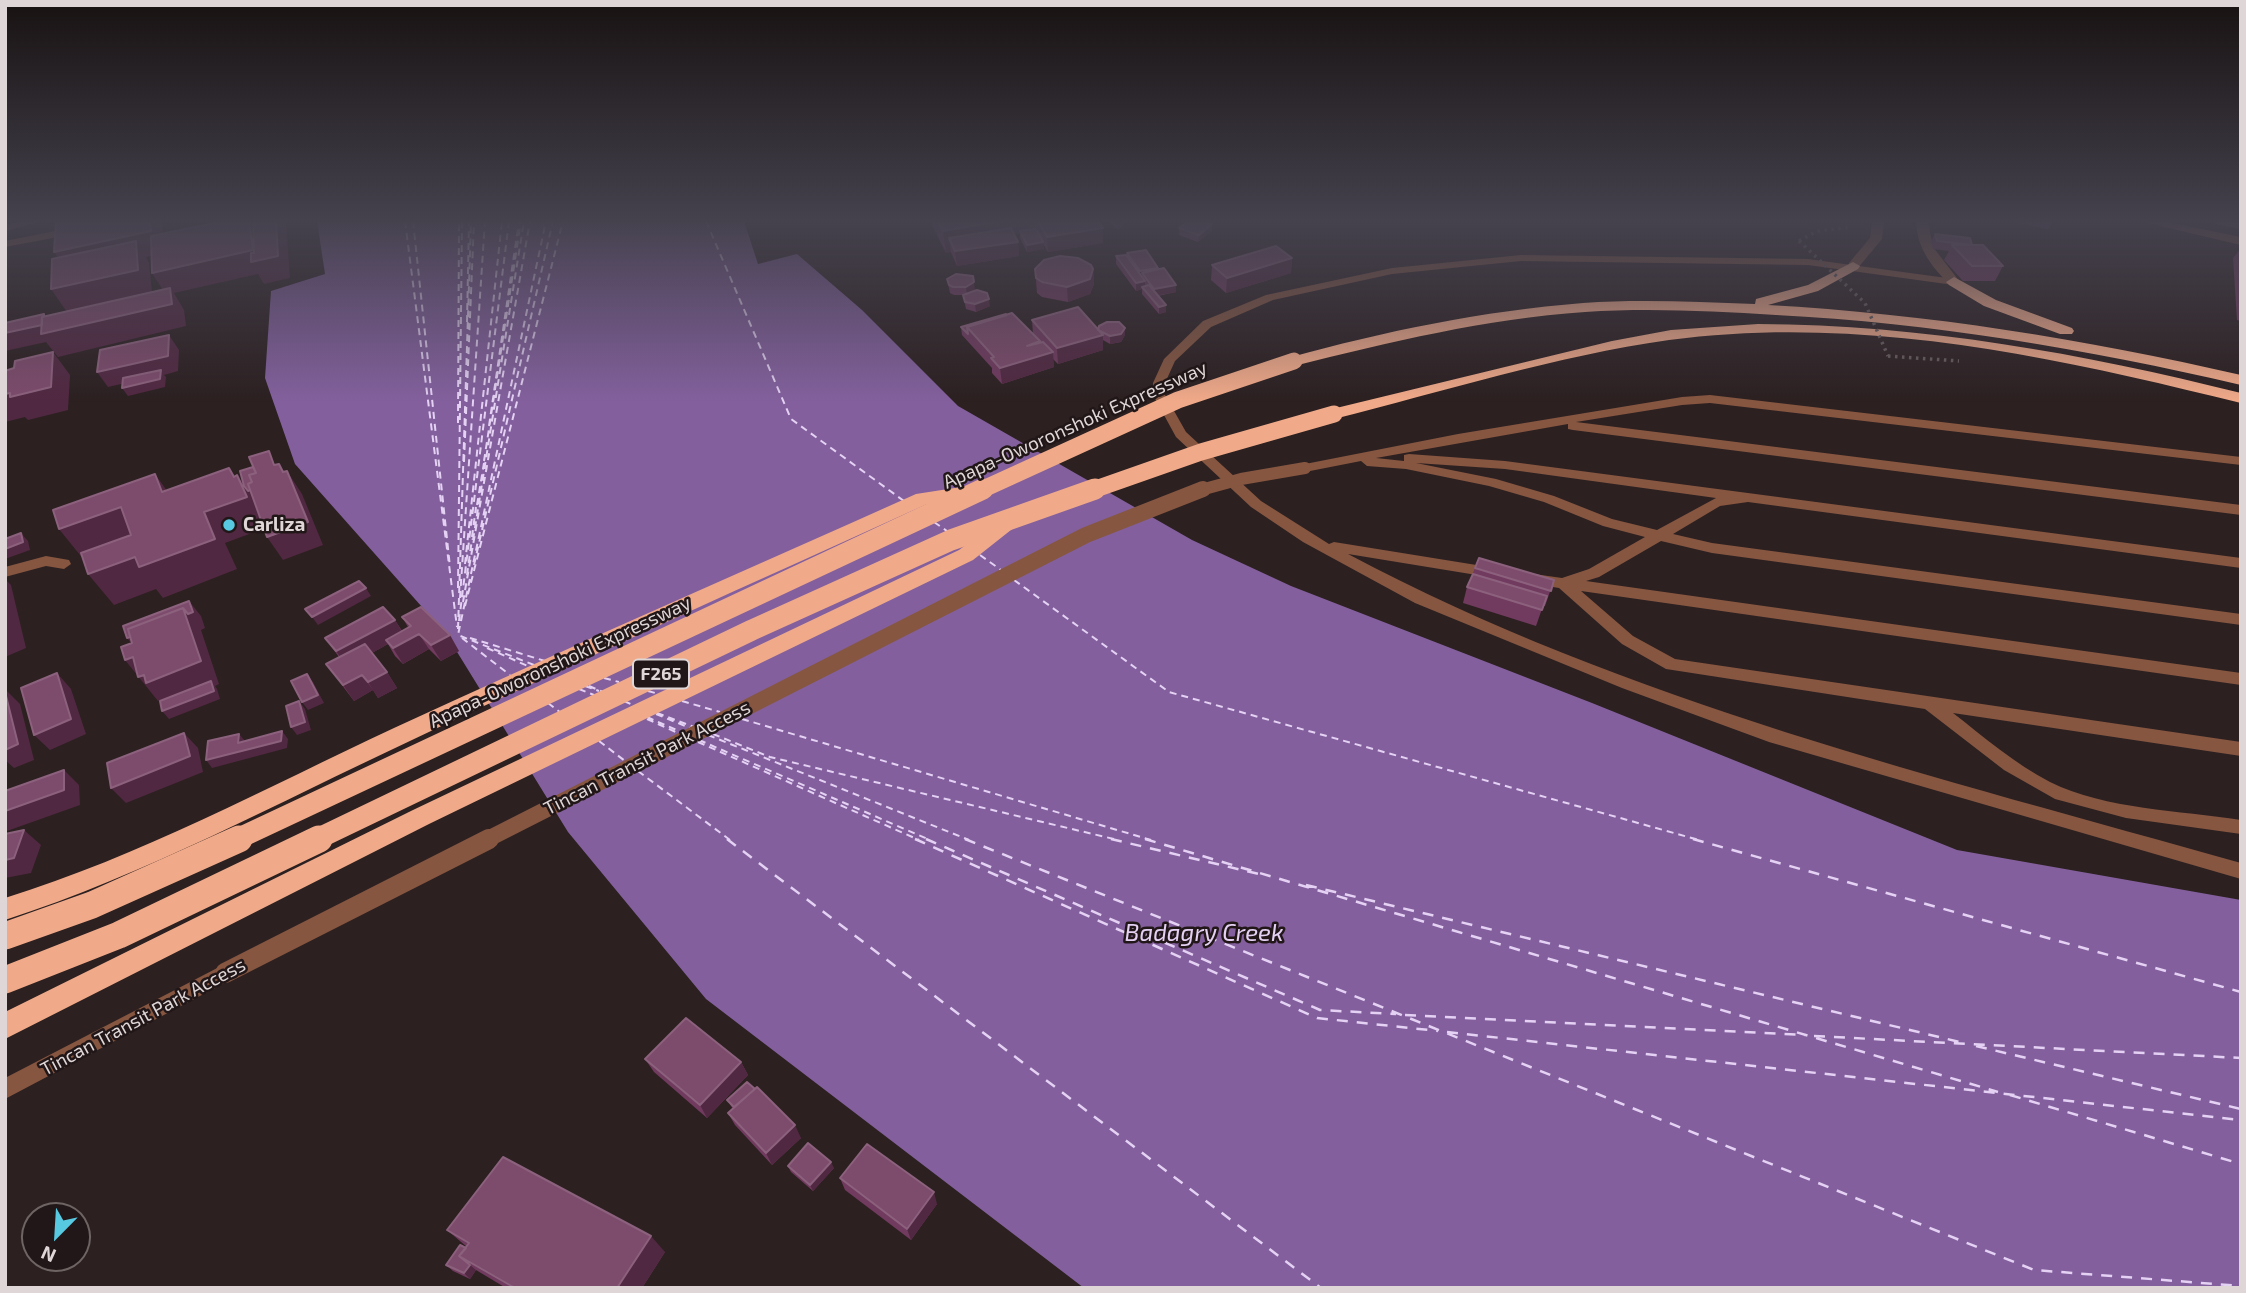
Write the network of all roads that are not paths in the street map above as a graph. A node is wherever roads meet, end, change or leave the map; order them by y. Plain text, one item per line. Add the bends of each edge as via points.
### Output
1 (1338, 281) edge
2 (1825, 281) edge
3 (1950, 281) edge
4 (1954, 282) joint
5 (1735, 307) junction
6 (2145, 357) junction
7 (2241, 380) edge
8 (2241, 398) edge
9 (1552, 423) junction
10 (1347, 460) junction
11 (2241, 461) edge
12 (981, 490) junction
13 (1751, 497) junction
14 (2241, 510) edge
15 (1018, 515) junction
16 (1657, 536) junction
17 (1308, 539) junction
18 (2241, 563) edge
19 (64, 564) dead end
20 (5, 572) edge
21 (1563, 583) junction
22 (2241, 620) edge
23 (2241, 679) edge
24 (1926, 701) junction
25 (2241, 749) edge
26 (2241, 827) edge
27 (2241, 871) edge
28 (5, 909) edge
29 (5, 936) edge
30 (5, 980) edge
31 (5, 1026) edge
32 (5, 1089) edge

1 - 17 lane via 1270,297 1207,324 1170,359 1158,383 1159,396 1181,434 1256,504
2 - 5 highway
3 - 4 lane
4 - 6 highway via 1990,303
5 - 6 highway, Apapa-Oworonshoki Expressway / F265 via 1919,320
5 - 12 highway, Apapa-Oworonshoki Expressway / F265, bridge via 1558,310 1417,329 1294,361 1178,400
6 - 7 highway, Apapa-Oworonshoki Expressway / F265
8 - 15 highway, F265, bridge via 2129,372 1948,341 1830,330 1690,333 1629,342 1410,392 1201,452
9 - 10 lane
9 - 11 lane via 1710,399
9 - 14 lane
10 - 13 lane via 1457,459
10 - 16 lane via 1406,465 1491,482
10 - 32 lane, Tincan Transit Park Access, bridge via 1186,494 1086,535
12 - 28 highway, bridge via 923,498 150,854 71,888
12 - 29 highway, Apapa-Oworonshoki Expressway / F265, bridge via 208,852
13 - 16 lane via 1716,502
13 - 18 lane
15 - 30 highway, F265, bridge via 951,540 752,630 119,935
15 - 31 highway, bridge via 966,555 421,817
16 - 21 lane via 1594,573
16 - 22 lane via 1712,548
17 - 21 lane via 1376,556
17 - 27 lane via 1432,605 1775,737
19 - 20 lane via 46,561
21 - 23 lane
21 - 24 lane via 1612,629 1650,657 1672,665
24 - 25 lane
24 - 26 lane via 2028,777 2060,794

